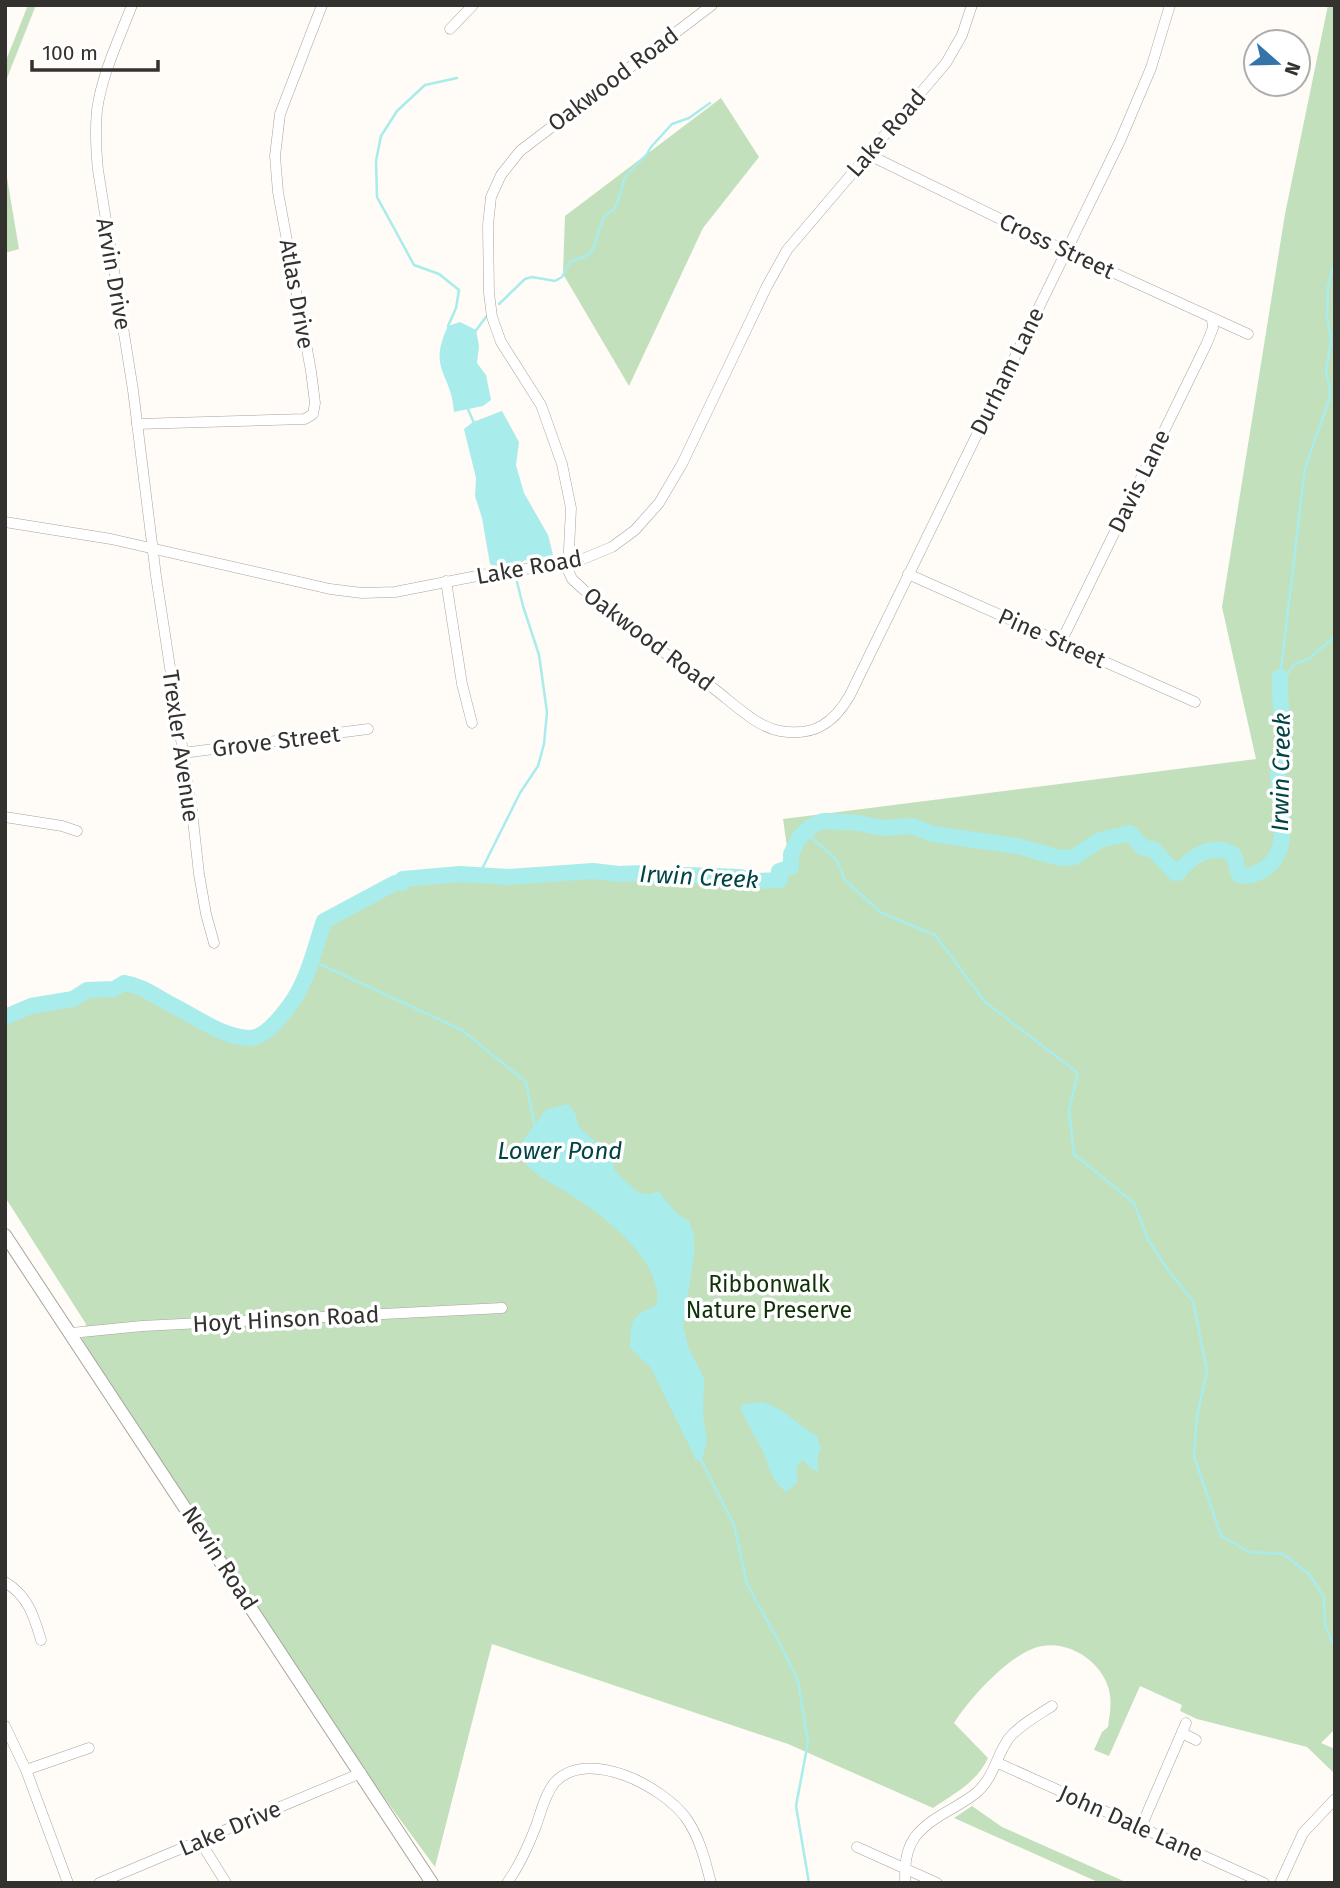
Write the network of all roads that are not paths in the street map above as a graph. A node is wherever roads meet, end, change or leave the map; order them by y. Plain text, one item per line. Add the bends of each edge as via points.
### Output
1 (132, 5) edge
2 (322, 5) edge
3 (473, 5) edge
4 (712, 5) edge
5 (971, 5) edge
6 (1170, 5) edge
7 (450, 29) dead end
8 (867, 154) junction
9 (1066, 251) junction
10 (1212, 319) junction
11 (1248, 334) dead end
12 (137, 424) junction
13 (5, 522) edge
14 (152, 548) junction
15 (568, 564) junction
16 (908, 574) junction
17 (446, 581) junction
18 (1061, 642) junction
19 (1195, 702) dead end
20 (472, 723) dead end
21 (825, 726) joint
22 (368, 729) dead end
23 (183, 753) junction
24 (5, 817) edge
25 (77, 831) dead end
26 (214, 943) dead end
27 (5, 1235) edge
28 (502, 1308) dead end
29 (71, 1333) junction
30 (5, 1582) edge
31 (41, 1640) dead end
32 (1052, 1706) dead end
33 (1186, 1723) dead end
34 (5, 1726) edge
35 (1182, 1733) junction
36 (1196, 1740) dead end
37 (89, 1748) dead end
38 (998, 1763) junction
39 (26, 1770) junction
40 (361, 1773) junction
41 (1335, 1799) edge
42 (1141, 1827) junction
43 (200, 1842) junction
44 (857, 1847) dead end
45 (905, 1868) junction
46 (68, 1883) edge
47 (99, 1883) edge
48 (226, 1883) edge
49 (432, 1883) edge
50 (507, 1883) edge
51 (711, 1883) edge
52 (905, 1883) edge
53 (937, 1883) edge
54 (1264, 1883) edge
55 (1280, 1883) edge

1 - 12 street, Arvin Drive via 98,106 96,142
2 - 12 street, Atlas Drive via 280,114 275,156 311,371 313,414 305,419
3 - 7 street
4 - 15 street, Oakwood Road via 527,145 501,175 491,197 492,317 501,342 541,405 562,464 570,508
5 - 8 street, Lake Road via 962,35 946,63
6 - 9 street, Durham Lane via 1137,104
8 - 9 street, Cross Street
8 - 15 street, Lake Road via 775,270 659,503 623,541
9 - 10 street, Cross Street
9 - 16 street, Durham Lane
10 - 11 street, Cross Street
10 - 18 street, Davis Lane via 1206,345
12 - 14 street, Arvin Drive
13 - 14 street, Lake Road
14 - 17 street, Lake Road via 345,592 395,592
14 - 23 street, Trexler Avenue
15 - 17 street, Lake Road
15 - 21 street, Oakwood Road via 577,584 762,724 798,733
16 - 18 street, Pine Street
16 - 21 street, Durham Lane via 850,695
17 - 20 street
18 - 19 street, Pine Street
22 - 23 street, Grove Street
23 - 26 street, Trexler Avenue via 199,874
24 - 25 street
27 - 29 main road, Nevin Road
28 - 29 street, Hoyt Hinson Road
29 - 40 main road, Nevin Road
30 - 31 street via 31,1608
32 - 38 street via 1009,1738
33 - 35 street
34 - 39 street
35 - 36 street
35 - 42 street
37 - 39 street
38 - 42 street, John Dale Lane
38 - 45 street via 976,1793 919,1832 908,1849
39 - 46 street
40 - 43 street, Lake Drive
40 - 49 main road, Nevin Road
41 - 55 street via 1303,1832
42 - 54 street, John Dale Lane
43 - 47 street, Lake Drive
43 - 48 street
44 - 45 street
45 - 52 street
45 - 53 street
50 - 51 street via 522,1861 556,1782 578,1770 596,1769 630,1777 675,1806 694,1830

